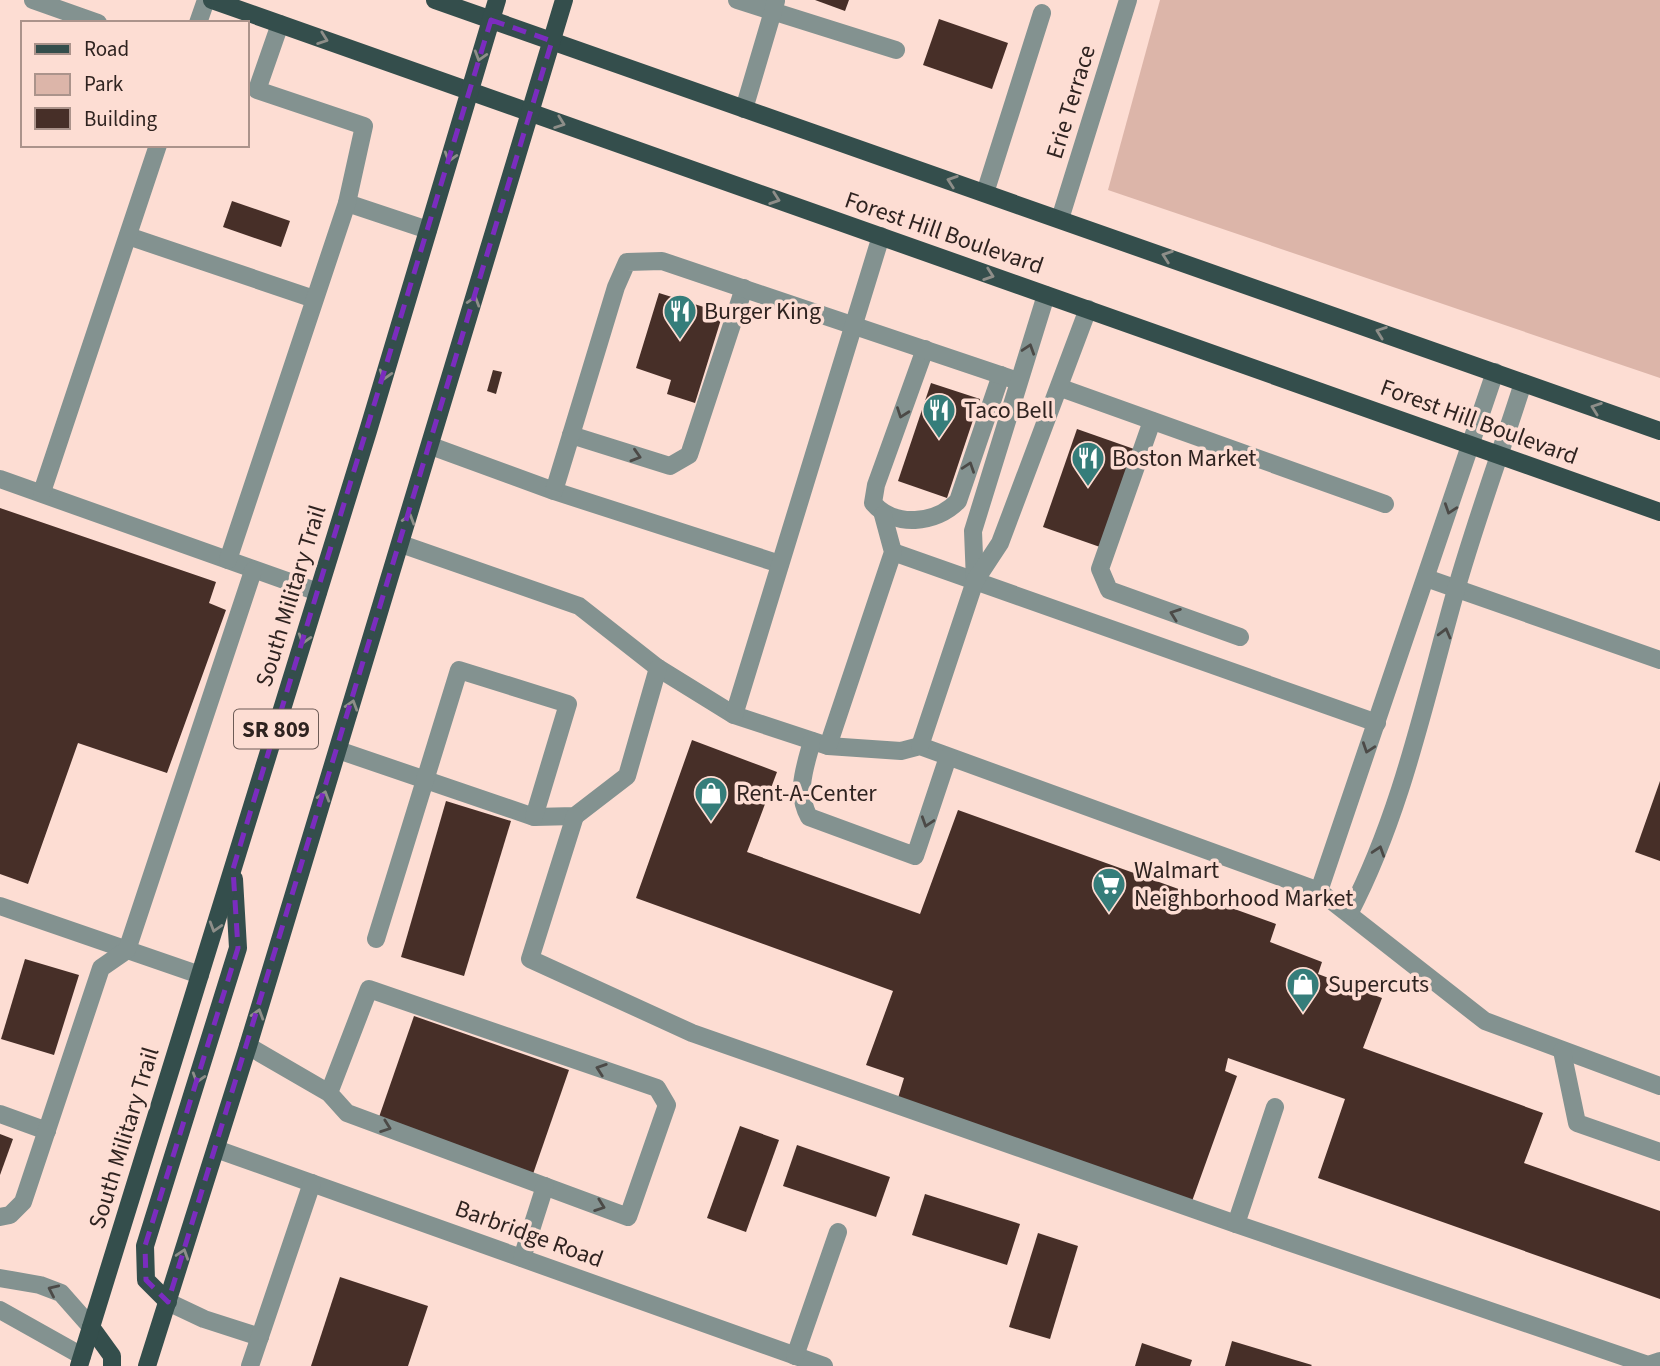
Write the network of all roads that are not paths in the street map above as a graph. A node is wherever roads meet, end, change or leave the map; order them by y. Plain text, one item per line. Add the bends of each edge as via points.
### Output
1 (33, 0) edge
2 (206, 0) edge
3 (212, 0) edge
4 (435, 0) edge
5 (497, 0) edge
6 (564, 0) edge
7 (737, 0) edge
8 (1128, 0) edge
9 (774, 6) edge
10 (1042, 13) dead end
11 (491, 20) junction
12 (93, 21) edge
13 (199, 21) edge
14 (280, 24) junction
15 (552, 41) junction
16 (896, 50) dead end
17 (469, 91) junction
18 (744, 109) junction
19 (530, 112) junction
20 (157, 147) edge
21 (985, 193) junction
22 (347, 203) junction
23 (1060, 219) junction
24 (428, 230) junction
25 (128, 236) junction
26 (881, 236) junction
27 (744, 288) junction
28 (1046, 295) junction
29 (314, 299) junction
30 (1088, 309) junction
31 (854, 324) junction
32 (925, 349) junction
33 (1495, 372) junction
34 (1009, 378) junction
35 (1523, 383) junction
36 (1061, 388) junction
37 (1152, 421) junction
38 (1660, 431) edge
39 (571, 435) junction
40 (1472, 445) junction
41 (431, 446) junction
42 (1499, 456) junction
43 (0, 478) edge
44 (554, 491) junction
45 (41, 492) junction
46 (1385, 504) dead end
47 (1660, 512) edge
48 (883, 515) junction
49 (401, 544) junction
50 (893, 552) junction
51 (228, 560) junction
52 (779, 564) junction
53 (253, 571) junction
54 (1426, 578) junction
55 (975, 581) junction
56 (1457, 589) junction
57 (318, 592) junction
58 (1240, 637) dead end
59 (1660, 660) edge
60 (658, 668) junction
61 (734, 715) junction
62 (1377, 723) junction
63 (820, 743) junction
64 (920, 746) junction
65 (338, 750) junction
66 (948, 757) junction
67 (426, 780) junction
68 (575, 816) junction
69 (534, 817) junction
70 (233, 869) junction
71 (1319, 891) junction
72 (0, 906) edge
73 (1350, 912) junction
74 (376, 939) dead end
75 (127, 950) junction
76 (200, 975) junction
77 (248, 1046) junction
78 (1562, 1051) junction
79 (1660, 1086) edge
80 (329, 1093) junction
81 (1275, 1107) dead end
82 (0, 1114) edge
83 (47, 1131) junction
84 (216, 1149) junction
85 (1660, 1152) edge
86 (312, 1183) junction
87 (545, 1186) junction
88 (0, 1217) edge
89 (1236, 1224) junction
90 (838, 1232) dead end
91 (522, 1258) junction
92 (0, 1278) edge
93 (168, 1302) junction
94 (0, 1310) edge
95 (92, 1327) junction
96 (260, 1338) junction
97 (796, 1356) junction
98 (81, 1361) edge
99 (1660, 1361) edge
100 (112, 1366) edge
101 (147, 1366) edge
102 (250, 1366) edge
103 (824, 1366) edge

1 - 12 street
2 - 13 street
3 - 14 main road, Forest Hill Boulevard
4 - 11 main road
5 - 11 main road, South Military Trail / SR 809
6 - 15 main road, SR 809
7 - 9 street
8 - 23 street, Erie Terrace
9 - 16 street
9 - 18 street
10 - 21 street
11 - 15 main road
11 -> 17 main road, South Military Trail / SR 809
14 -> 17 main road, Forest Hill Boulevard
14 - 22 street via 257,90 364,126
15 - 18 main road
15 - 19 main road, SR 809
17 - 19 main road, Forest Hill Boulevard
17 -> 24 main road, South Military Trail / SR 809
21 -> 18 main road
19 -> 26 main road, Forest Hill Boulevard
41 -> 19 main road, SR 809
20 - 25 street
21 - 23 main road
22 - 24 street
22 - 29 street
33 -> 23 main road
24 -> 57 main road, South Military Trail / SR 809
25 - 29 street
25 - 45 street
26 -> 28 main road, Forest Hill Boulevard
26 - 31 street
27 - 31 street
39 -> 27 street via 670,466 689,455
27 - 39 street via 662,261 627,262
28 - 30 main road, Forest Hill Boulevard
34 -> 28 street
29 - 51 street
30 - 36 street
30 - 40 main road, Forest Hill Boulevard
31 - 32 street
31 - 52 street
32 - 34 street
32 -> 48 street via 876,485 873,502
33 - 35 main road
33 - 40 street
48 -> 34 street via 903,521 947,512 958,500
34 - 55 street via 973,531
38 -> 35 main road
35 - 42 street
36 - 37 street
36 - 55 street via 1000,543
37 - 46 street
58 -> 37 street via 1109,590 1104,579 1100,569
39 - 44 street
40 - 42 main road, Forest Hill Boulevard
40 -> 54 street
41 - 44 street
49 -> 41 main road, SR 809
42 - 47 main road, Forest Hill Boulevard
42 - 56 street
43 - 45 street
44 - 52 street
45 - 51 street
48 - 50 street
49 - 60 street via 579,606
65 -> 49 main road, SR 809
50 - 55 street
50 - 63 street
51 - 53 street
52 - 61 street
53 - 57 street
53 - 75 street
54 - 56 street
54 - 62 street
55 - 62 street
55 - 64 street
56 - 59 street
73 -> 56 street via 1373,867
57 -> 70 main road, South Military Trail / SR 809
60 - 61 street
60 - 68 street via 626,776
61 - 63 street
62 -> 71 street
63 - 64 street via 901,751
66 -> 63 street via 915,856 810,817 800,786
64 - 66 street
65 - 67 street
77 -> 65 main road, SR 809
66 - 71 street
67 - 69 street
67 - 69 street via 458,670 568,704
67 - 74 street
68 - 69 street
68 - 89 street via 530,959 692,1033
70 -> 76 main road, South Military Trail / SR 809
70 -> 93 main road via 238,948 145,1246 146,1280
71 - 73 street
72 - 75 street
73 - 78 street via 1486,1021
75 - 76 street
75 - 83 street via 102,968
76 - 95 main road, South Military Trail / SR 809
77 - 80 street
77 - 84 main road, SR 809
78 - 79 street
78 - 85 street via 1577,1123
80 -> 87 street via 347,1113
87 -> 80 street via 628,1217 667,1105 657,1087 369,989
81 - 89 street
82 - 83 street
83 - 88 street via 23,1202 10,1215
84 - 86 street, Barbridge Road
93 -> 84 main road, SR 809
86 - 91 street, Barbridge Road
86 - 96 street
87 - 91 street
89 - 99 street via 1648,1365
90 - 97 street
91 - 97 street, Barbridge Road
95 -> 92 street via 61,1293
93 - 96 street
93 - 101 main road, SR 809
94 - 98 street
95 - 98 main road, South Military Trail / SR 809
95 - 100 main road via 113,1356
96 - 102 street
97 - 103 street, Barbridge Road

